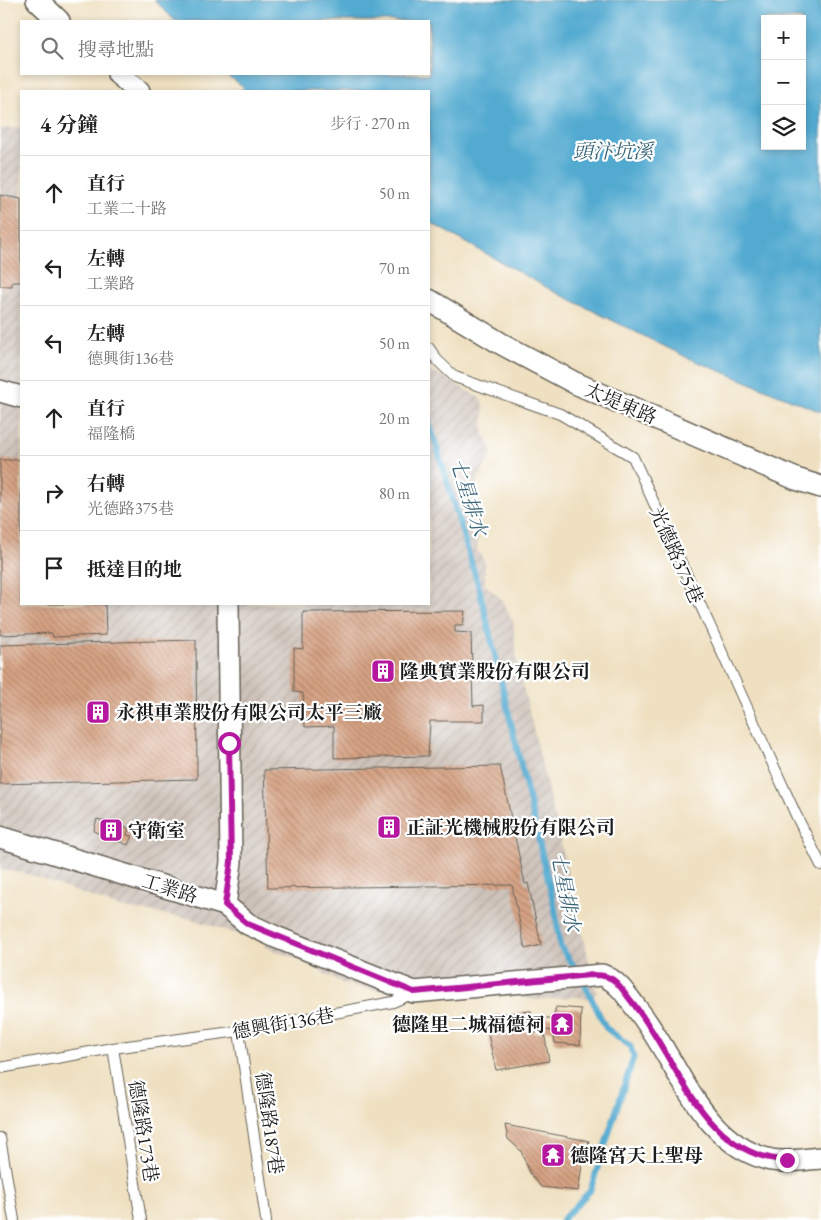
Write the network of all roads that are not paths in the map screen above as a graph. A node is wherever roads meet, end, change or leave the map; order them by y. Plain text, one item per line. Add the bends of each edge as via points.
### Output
1 (38, 0) edge
2 (58, 20) edge
3 (119, 75) edge
4 (138, 90) edge
5 (430, 301) edge
6 (430, 350) edge
7 (0, 391) edge
8 (20, 397) edge
9 (821, 487) edge
10 (228, 605) edge
11 (0, 837) edge
12 (821, 865) edge
13 (225, 905) junction
14 (414, 992) junction
15 (239, 1032) junction
16 (113, 1048) junction
17 (0, 1068) edge
18 (0, 1138) edge
19 (821, 1158) edge
20 (14, 1220) edge
21 (141, 1220) edge
22 (266, 1220) edge

1 - 2 street
3 - 4 street
5 - 9 street, 太堤東路 via 500,343 575,382
6 - 12 lane, 光德路375巷 via 455,376 560,414 633,457
7 - 8 street
10 - 13 street via 231,862
11 - 13 street, 工業路
13 - 14 street, 工業路 via 248,924
14 - 15 lane, 德興街136巷 via 393,1002
14 - 19 street, 德興街136巷 via 602,975 613,980 643,1017 697,1103 730,1141 745,1151 773,1160
15 - 16 lane, 德興街136巷
15 - 22 lane, 德隆路187巷
16 - 17 lane, 德興街136巷
16 - 21 lane, 德隆路173巷
18 - 20 lane

